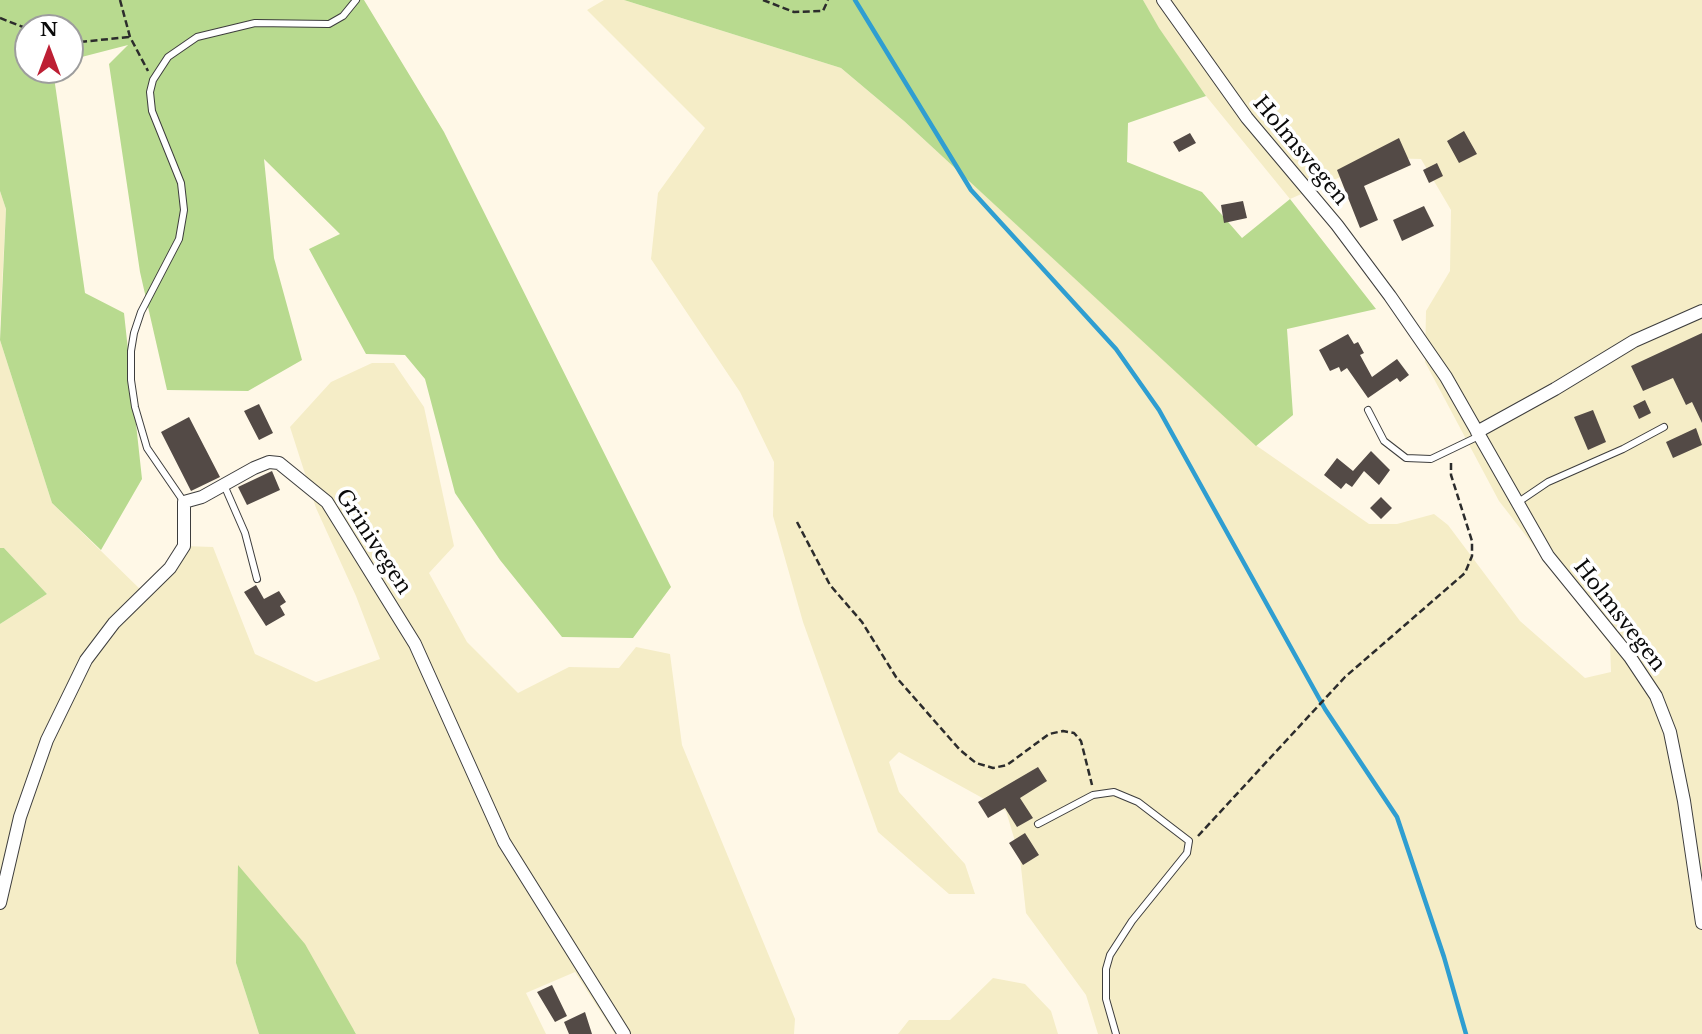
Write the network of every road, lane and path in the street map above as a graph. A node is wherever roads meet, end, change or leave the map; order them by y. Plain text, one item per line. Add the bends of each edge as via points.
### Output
1 (120, 0) edge
2 (356, 0) edge
3 (763, 0) edge
4 (828, 0) edge
5 (1163, 0) edge
6 (130, 37) junction
7 (84, 42) edge
8 (153, 79) junction
9 (1702, 310) edge
10 (1368, 410) dead end
11 (1664, 427) dead end
12 (1478, 434) junction
13 (1451, 450) junction
14 (224, 484) junction
15 (184, 502) junction
16 (1517, 503) junction
17 (797, 522) dead end
18 (257, 579) dead end
19 (1093, 795) junction
20 (1038, 824) dead end
21 (1188, 849) junction
22 (0, 903) edge
23 (1702, 923) edge
24 (624, 1034) edge
25 (1116, 1034) edge

1 - 6 path
2 - 8 lane via 329,24 255,23 197,37 168,57
3 - 4 path via 794,12 823,11
5 - 12 street, Holmsvegen via 1247,118 1390,296 1446,377
6 - 7 path
6 - 8 path
8 - 15 lane via 152,111 181,183 184,210 179,239 138,323 130,369 146,448
9 - 12 street via 1634,341
10 - 13 lane via 1384,442 1398,455 1431,459
11 - 16 lane via 1548,482
12 - 13 lane
12 - 16 street, Holmsvegen
13 - 21 path via 1451,475 1472,541 1465,573 1345,677
14 - 15 street, Grinivegen
14 - 18 lane via 245,533
14 - 24 street, Grinivegen via 269,462 279,463 327,502 415,644 505,842
15 - 22 street via 184,546 170,568 114,624 86,660 47,740 19,817
16 - 23 street, Holmsvegen via 1548,556 1656,696 1670,732
17 - 19 path via 830,585 862,622 897,677 960,750 976,763 993,768 1007,765 1049,734 1074,733 1085,751
19 - 20 lane
19 - 21 lane via 1114,792 1138,802 1189,841
21 - 25 lane via 1110,955 1106,999

